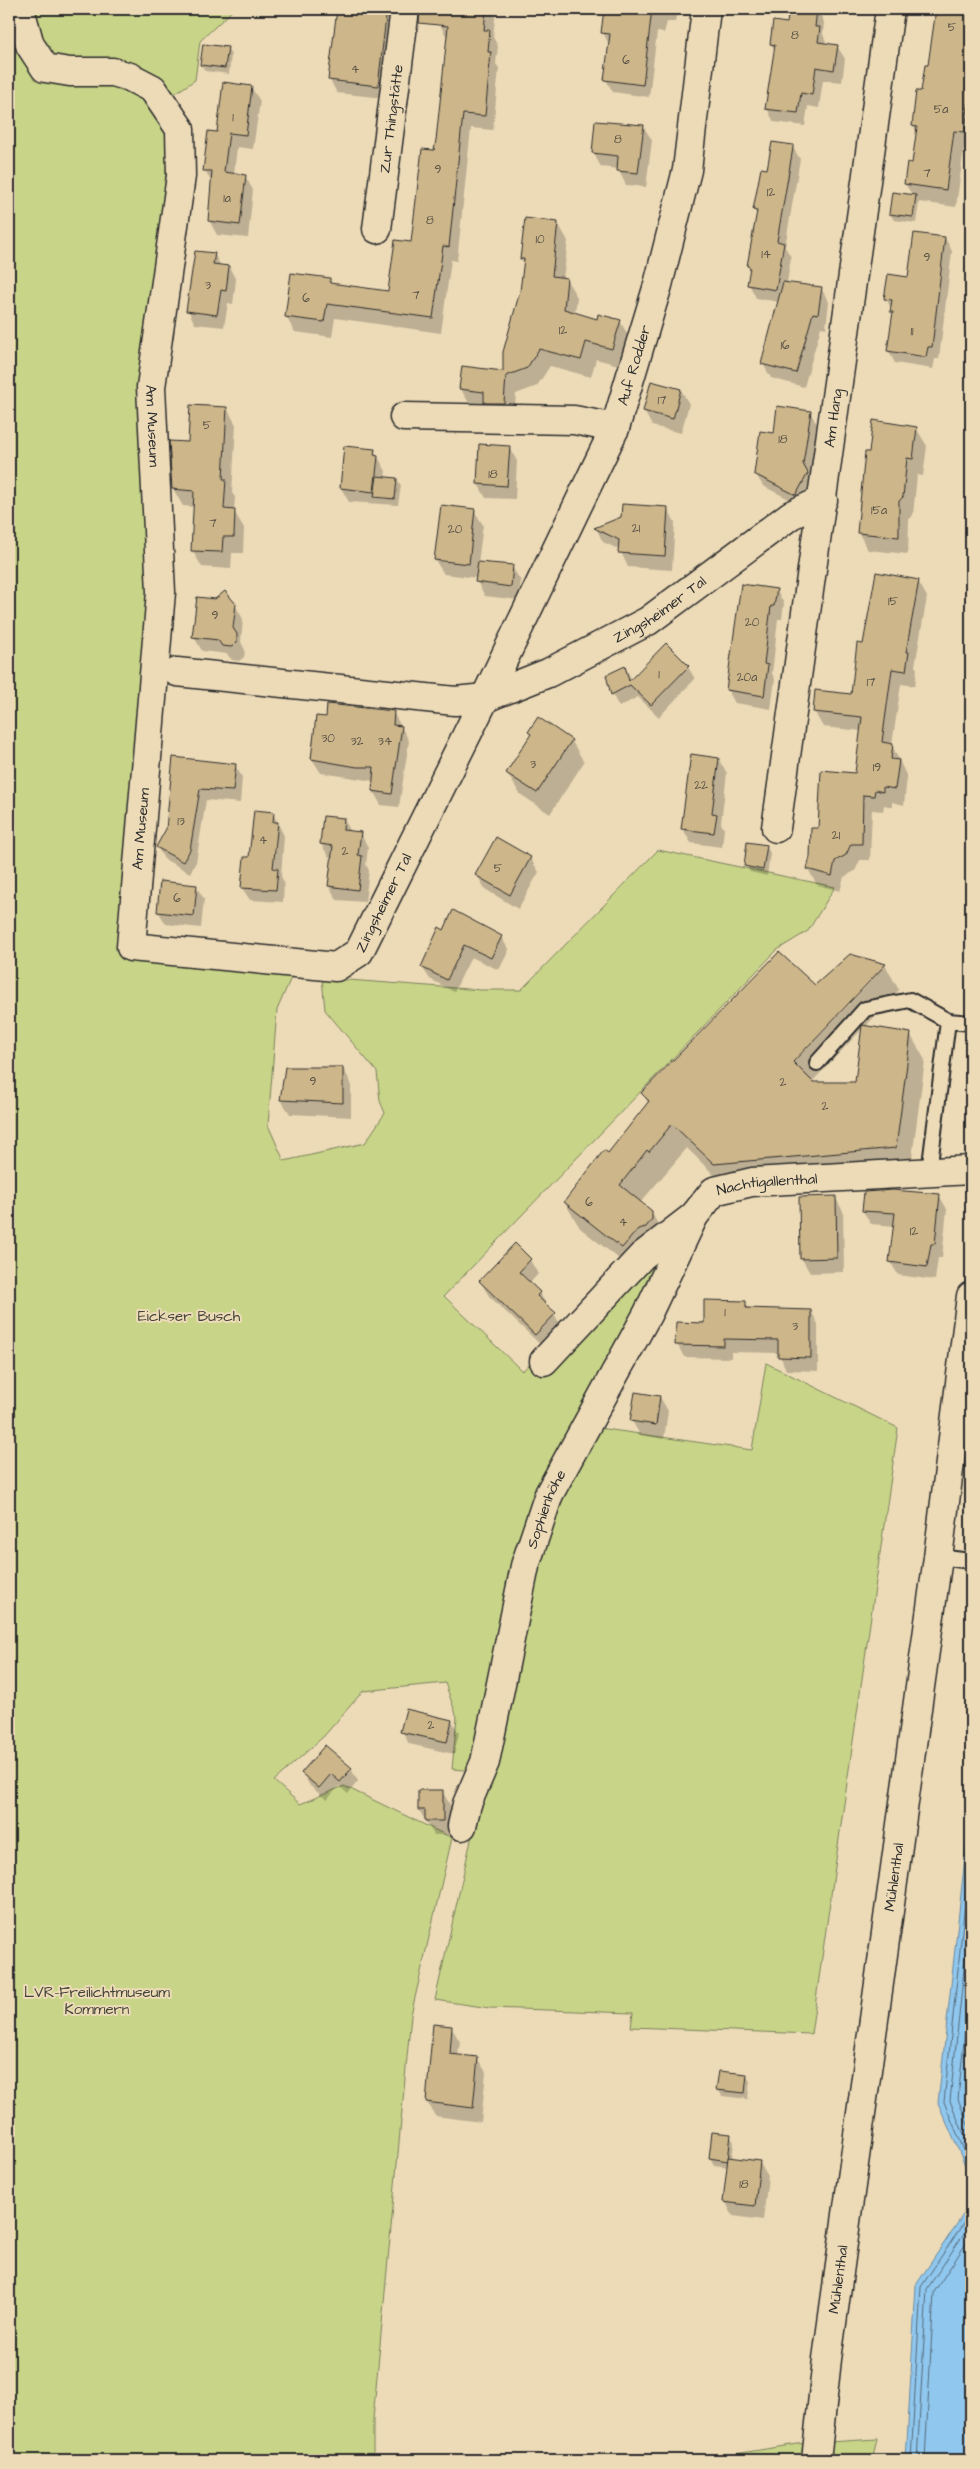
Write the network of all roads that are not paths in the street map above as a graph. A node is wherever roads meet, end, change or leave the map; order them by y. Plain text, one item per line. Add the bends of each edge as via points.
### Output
1 (20, 9) edge
2 (405, 9) edge
3 (706, 9) edge
4 (890, 9) edge
5 (377, 228) dead end
6 (404, 417) dead end
7 (615, 428) junction
8 (823, 500) junction
9 (177, 672) dead end
10 (485, 698) junction
11 (776, 828) dead end
12 (131, 947) joint
13 (948, 1021) junction
14 (971, 1023) edge
15 (817, 1063) dead end
16 (971, 1170) edge
17 (929, 1172) junction
18 (694, 1216) junction
19 (971, 1296) edge
20 (544, 1362) dead end
21 (938, 1557) junction
22 (971, 1561) edge
23 (462, 1826) dead end
24 (816, 2460) edge

1 - 12 street, Am Museum via 30,45 45,68 70,72 113,72 130,77 153,90 180,129 181,176 151,387 161,592
2 - 5 street, Zur Thingstätte
3 - 7 street, Auf Rodder via 687,170 658,285
4 - 8 street, Am Hang
6 - 7 street via 574,420
7 - 10 street, Auf Rodder
8 - 10 street, Zingsheimer Tal via 791,515 648,621 548,673
8 - 11 street, Am Hang
9 - 10 street, Zingsheimer Tal via 456,701
10 - 12 street, Zingsheimer Tal via 359,952 336,967
13 - 14 lane
13 - 15 lane via 910,1000 865,1009
13 - 17 lane
16 - 17 street, Nachtigallenthal
17 - 18 street, Nachtigallenthal via 752,1182 714,1191
18 - 20 street, Nachtigallenthal via 642,1256
18 - 23 street, Sophienhöhe via 648,1313 549,1494 525,1566 485,1762 467,1804
19 - 21 street, Mühlenthal
21 - 22 lane
21 - 24 street, Mühlenthal via 827,2358

